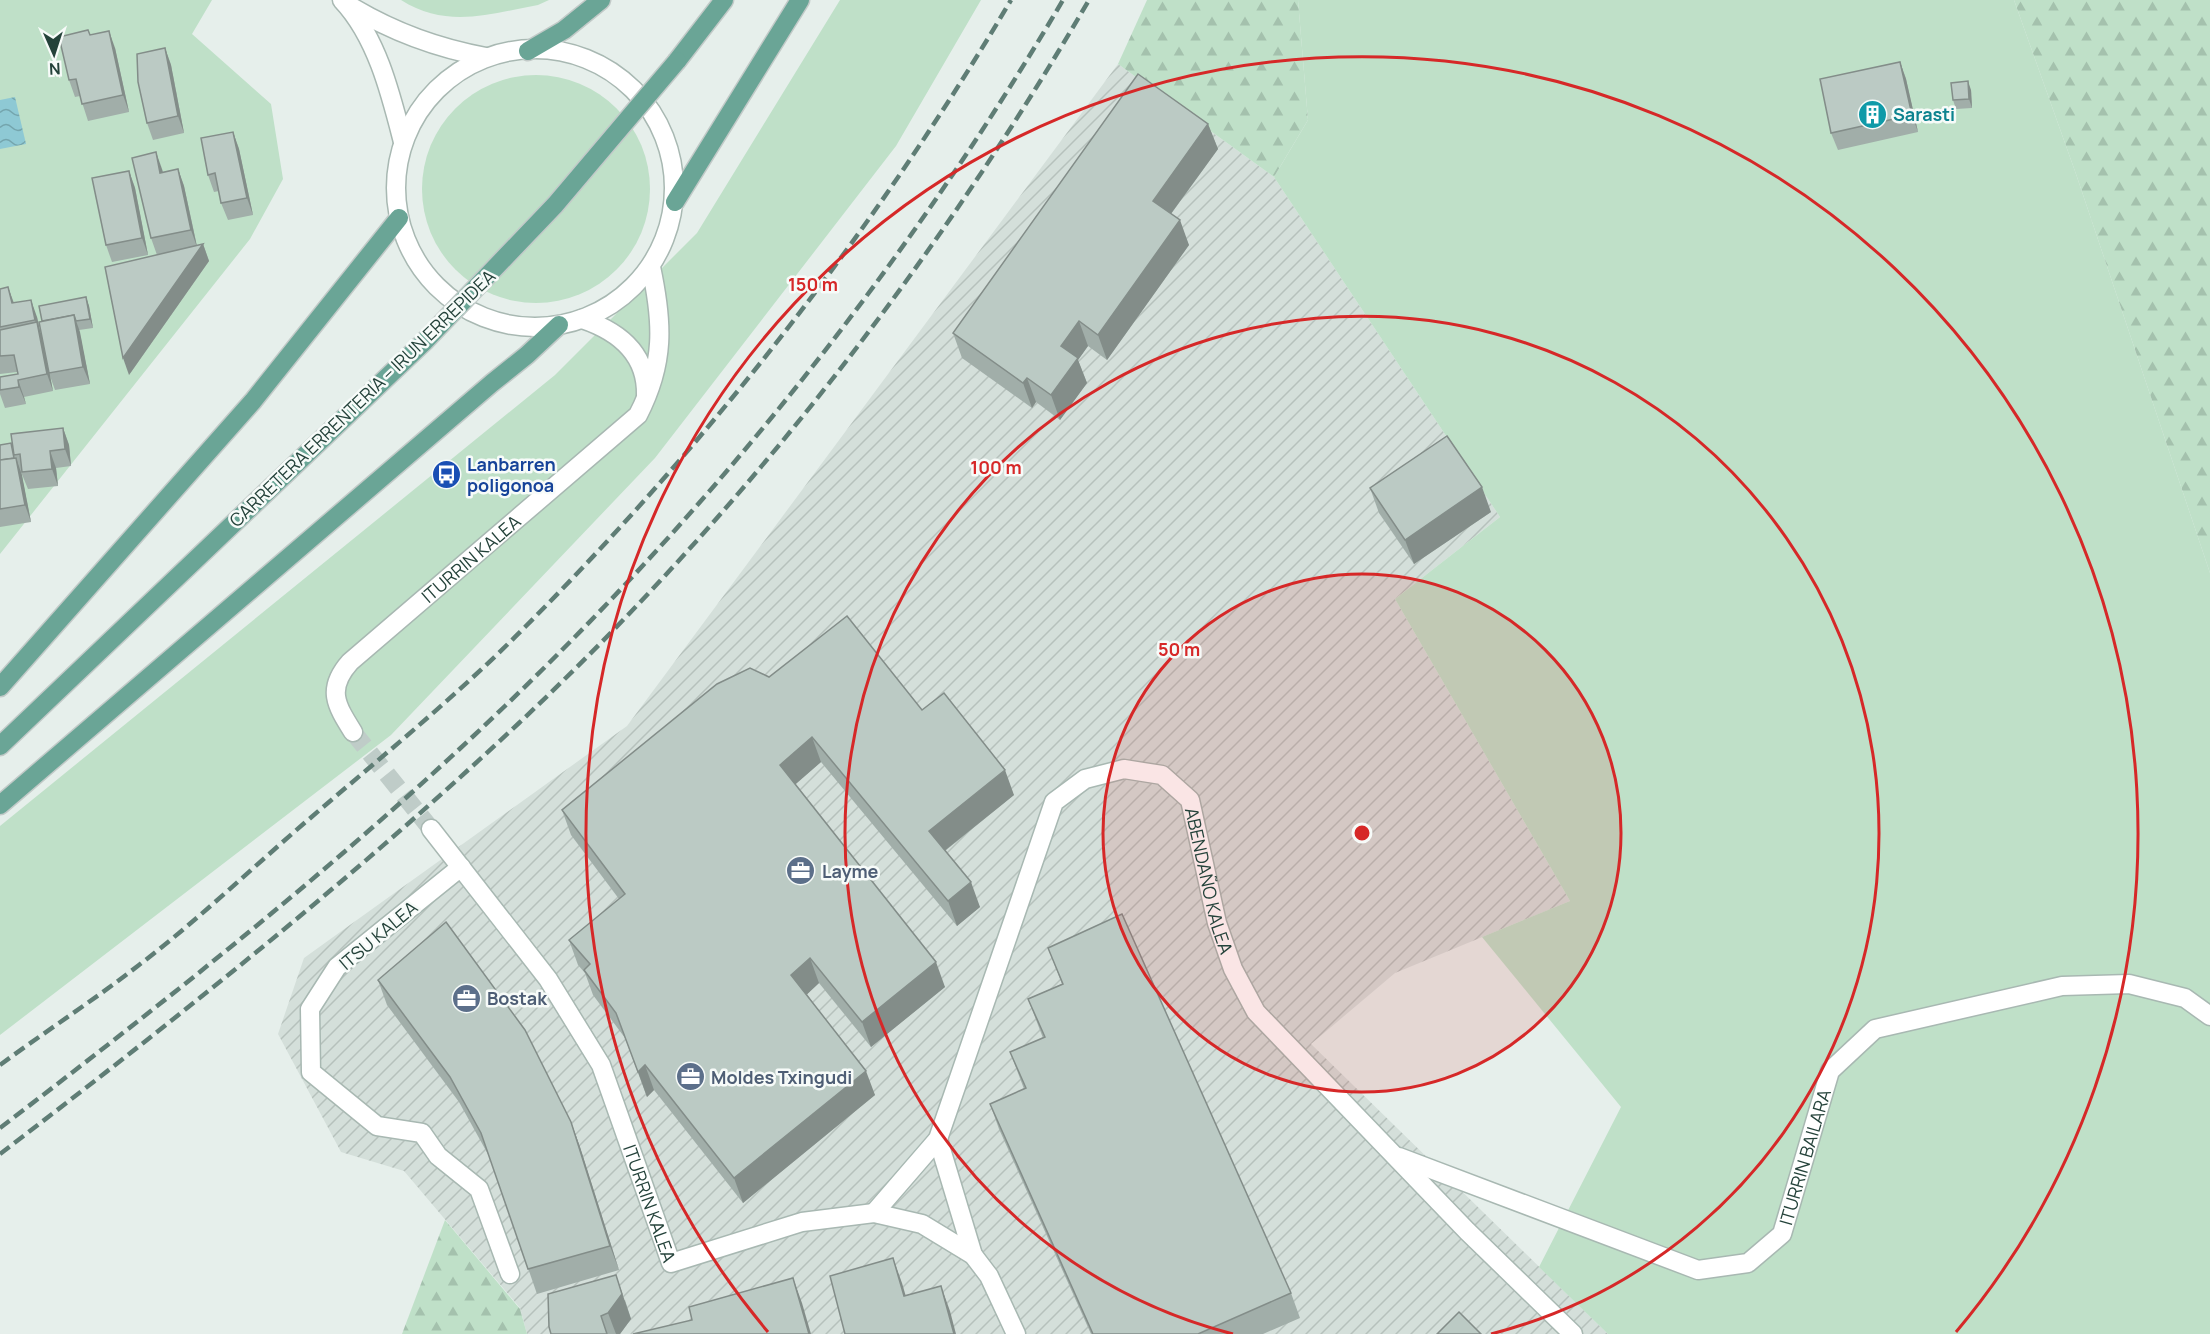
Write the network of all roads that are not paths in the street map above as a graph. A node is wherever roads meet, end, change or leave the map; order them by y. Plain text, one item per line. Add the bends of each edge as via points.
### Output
1 (601, 0) edge
2 (724, 0) edge
3 (800, 0) edge
4 (344, 2) edge
5 (528, 51) junction
6 (486, 57) junction
7 (403, 142) junction
8 (675, 202) junction
9 (399, 218) junction
10 (651, 267) junction
11 (582, 319) junction
12 (559, 325) junction
13 (646, 400) junction
14 (0, 687) edge
15 (353, 732) tunnel mouth
16 (0, 746) edge
17 (0, 805) edge
18 (431, 829) tunnel mouth
19 (461, 867) junction
20 (2210, 1016) edge
21 (938, 1139) junction
22 (1394, 1155) junction
23 (874, 1213) junction
24 (973, 1255) junction
25 (510, 1274) dead end
26 (1016, 1334) edge
27 (1573, 1334) edge

1 - 5 main road via 564,30
2 - 16 main road, CARRETERA ERRENTERIA – IRUN ERREPIDEA, bridge via 555,205 424,342
3 - 8 main road
4 - 6 street via 406,36
4 - 7 street via 379,64
5 - 6 street
5 - 8 street via 567,52 591,59 633,88 650,106 671,152
6 - 7 street via 435,90 416,115
7 - 9 street via 396,180
8 - 10 street via 667,236
9 - 12 street via 417,262 429,279 460,306 518,326
9 - 14 main road via 253,401
10 - 11 street via 632,289
10 - 13 street, ITURRIN KALEA via 660,349
11 - 12 street
11 - 13 street via 617,335 631,347 643,372
12 - 17 main road
13 - 15 street, ITURRIN KALEA via 638,415 342,671 336,688 336,706
18 - 19 street, ITURRIN KALEA
19 - 23 street, ITURRIN KALEA via 548,979 601,1065 671,1263 802,1222
19 - 25 street, ITSU KALEA via 337,967 310,1010 311,1071 378,1126 422,1133 438,1156 480,1189
20 - 22 street, ITURRIN BAILARA via 2185,998 2129,984 2062,986 1875,1029 1830,1071 1782,1234 1748,1263 1698,1270
21 - 22 street, ABENDAÑO KALEA via 1054,802 1085,779 1124,770 1162,775 1190,800 1216,923 1233,969 1257,1012
21 - 23 street
21 - 24 street
22 - 27 street, ABENDAÑO KALEA
23 - 24 street, ITURRIN KALEA via 922,1224
24 - 26 street, ITURRIN KALEA via 989,1276

